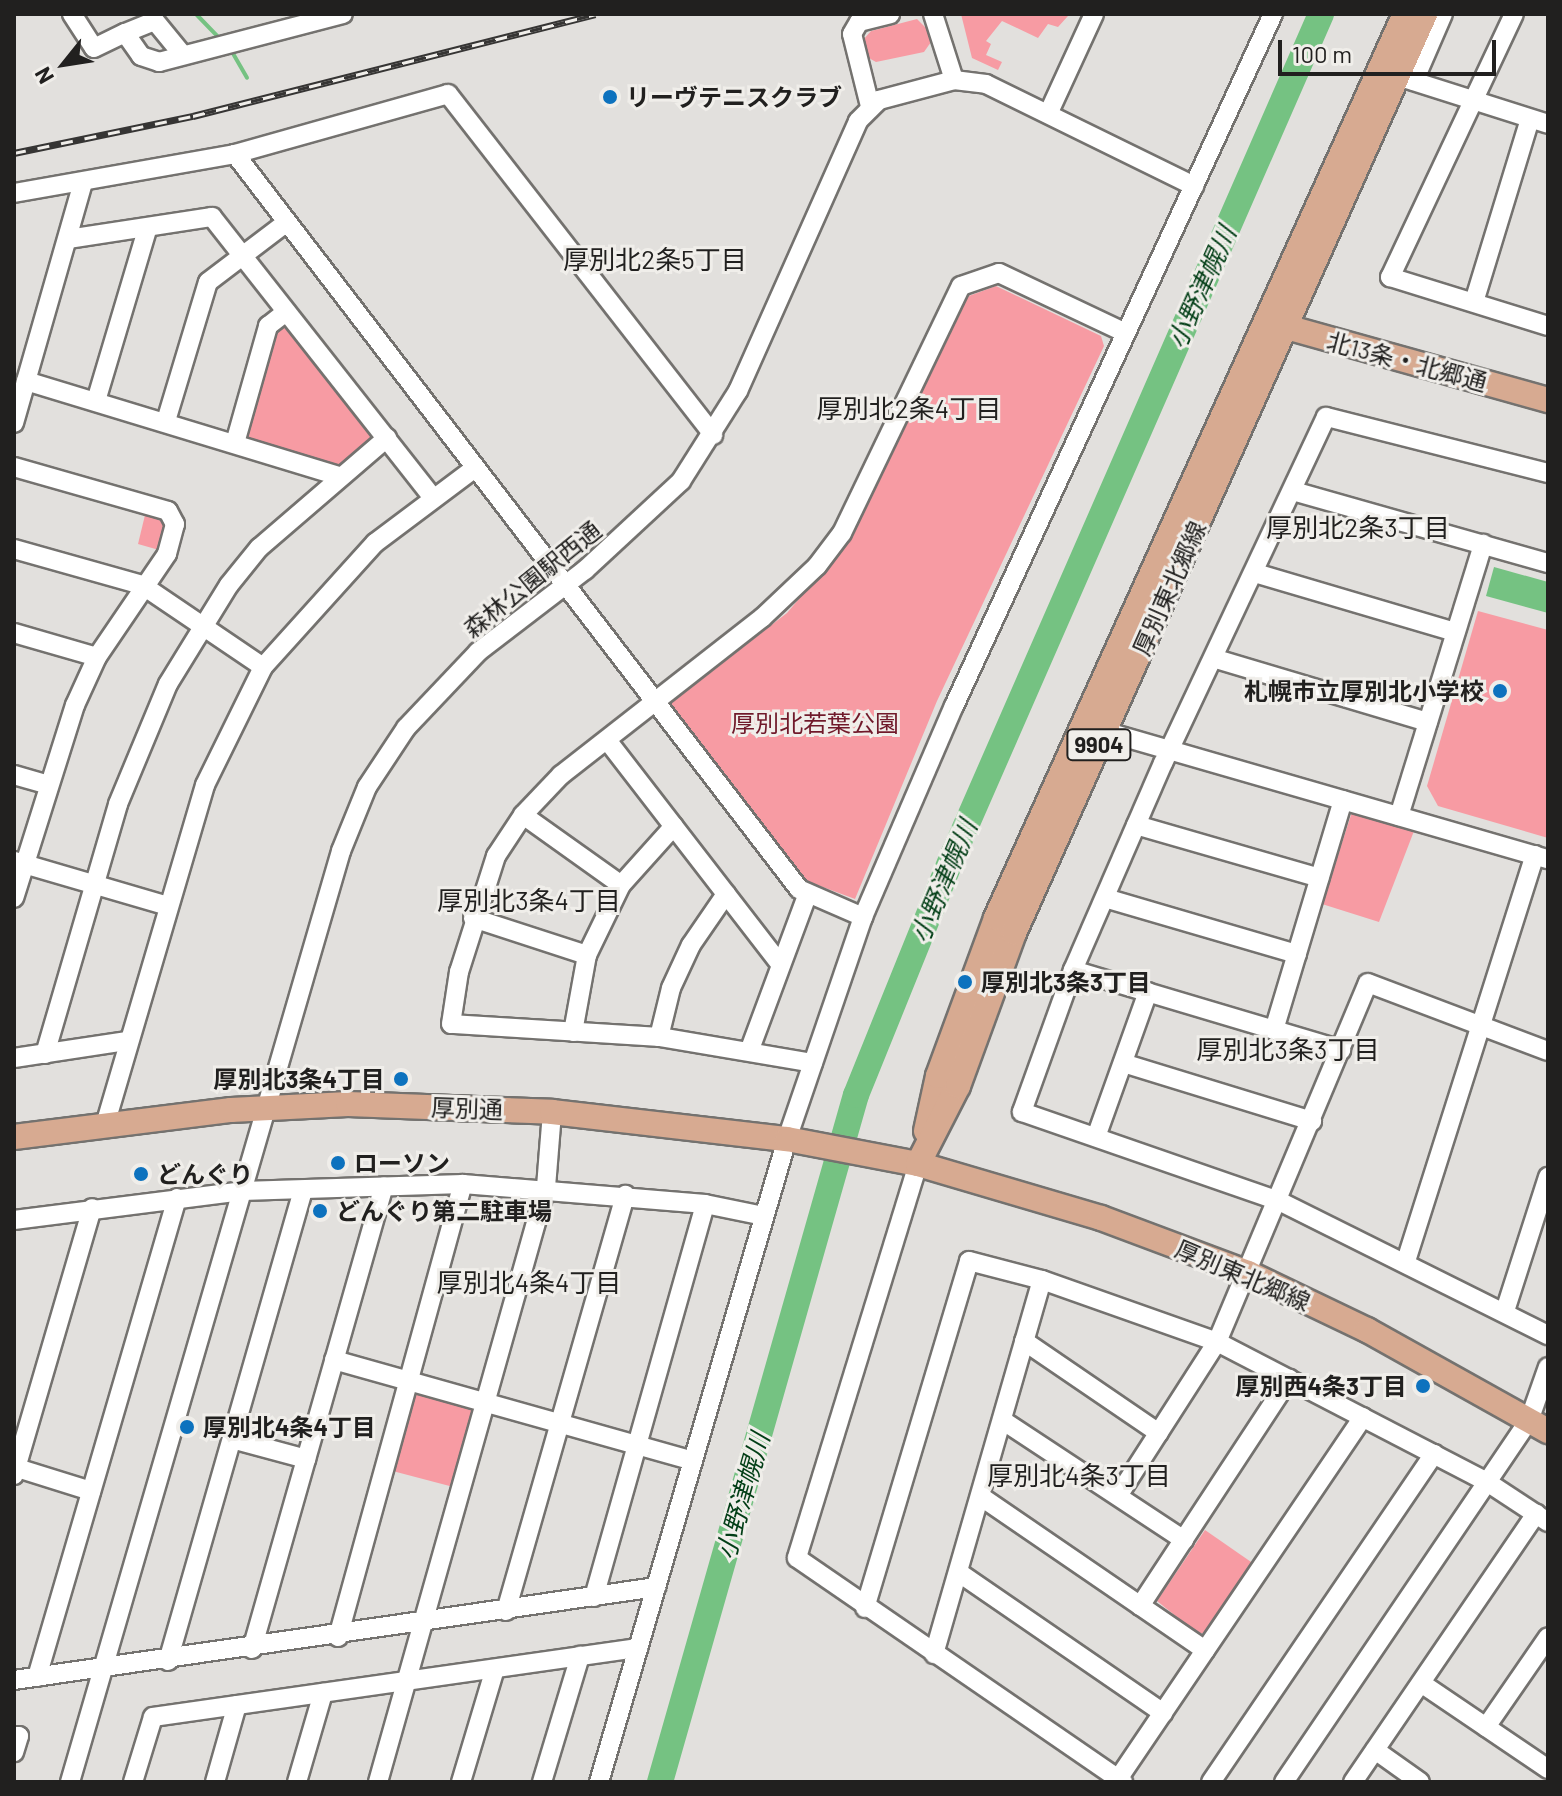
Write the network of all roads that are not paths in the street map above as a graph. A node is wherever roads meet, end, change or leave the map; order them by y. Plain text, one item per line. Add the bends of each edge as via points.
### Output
1 (72, 14) edge
2 (343, 14) edge
3 (890, 14) edge
4 (933, 14) edge
5 (1094, 14) edge
6 (1273, 14) edge
7 (1405, 14) edge
8 (1425, 14) edge
9 (1443, 14) edge
10 (1514, 14) edge
11 (125, 33) junction
12 (182, 54) junction
13 (1406, 78) junction
14 (954, 80) junction
15 (1474, 101) junction
16 (870, 106) junction
17 (1049, 112) junction
18 (1539, 122) edge
19 (235, 154) junction
20 (83, 183) junction
21 (1194, 186) junction
22 (14, 193) edge
23 (287, 222) junction
24 (147, 230) junction
25 (68, 239) junction
26 (243, 256) junction
27 (1474, 302) junction
28 (286, 312) junction
29 (1276, 324) junction
30 (1548, 325) edge
31 (1126, 333) junction
32 (26, 381) junction
33 (1548, 400) edge
34 (96, 401) junction
35 (166, 421) junction
36 (14, 423) edge
37 (713, 435) junction
38 (387, 438) junction
39 (235, 443) junction
40 (14, 467) edge
41 (475, 468) junction
42 (1548, 473) edge
43 (338, 476) junction
44 (1293, 491) junction
45 (433, 498) junction
46 (1483, 544) junction
47 (14, 549) edge
48 (1548, 563) edge
49 (1255, 573) junction
50 (142, 585) junction
51 (565, 585) junction
52 (201, 627) junction
53 (1456, 632) junction
54 (14, 633) edge
55 (97, 657) junction
56 (1216, 659) junction
57 (263, 667) junction
58 (655, 702) junction
59 (1428, 722) junction
60 (1094, 728) junction
61 (607, 740) junction
62 (1171, 751) junction
63 (14, 775) edge
64 (48, 785) junction
65 (1343, 800) junction
66 (523, 815) junction
67 (1399, 816) junction
68 (1136, 825) junction
69 (674, 826) junction
70 (1541, 857) edge
71 (19, 862) edge
72 (1320, 878) junction
73 (94, 885) junction
74 (621, 885) junction
75 (808, 893) junction
76 (726, 894) junction
77 (14, 898) edge
78 (1105, 898) junction
79 (168, 906) junction
80 (863, 917) junction
81 (473, 918) junction
82 (1297, 954) junction
83 (587, 955) junction
84 (781, 965) junction
85 (1073, 970) junction
86 (1148, 992) junction
87 (1483, 1026) junction
88 (1274, 1030) junction
89 (573, 1032) junction
90 (659, 1037) junction
91 (126, 1041) junction
92 (750, 1049) junction
93 (1341, 1050) junction
94 (1548, 1051) edge
95 (45, 1054) junction
96 (14, 1058) edge
97 (813, 1063) junction
98 (1123, 1063) junction
99 (267, 1107) junction
100 (552, 1112) junction
101 (1312, 1121) junction
102 (105, 1125) junction
103 (14, 1137) edge
104 (1096, 1137) junction
105 (787, 1139) junction
106 (918, 1164) junction
107 (1548, 1177) edge
108 (463, 1184) junction
109 (384, 1186) junction
110 (546, 1187) junction
111 (242, 1191) junction
112 (303, 1191) junction
113 (625, 1195) junction
114 (177, 1198) junction
115 (1279, 1201) junction
116 (705, 1204) junction
117 (92, 1208) junction
118 (764, 1216) junction
119 (14, 1220) edge
120 (1406, 1261) junction
121 (1248, 1273) junction
122 (1042, 1280) junction
123 (1505, 1311) junction
124 (1548, 1335) edge
125 (1024, 1341) junction
126 (1217, 1342) junction
127 (334, 1360) junction
128 (1548, 1367) edge
129 (1289, 1379) junction
130 (409, 1381) junction
131 (485, 1402) junction
132 (1363, 1417) junction
133 (1002, 1420) junction
134 (560, 1423) junction
135 (1539, 1424) edge
136 (1159, 1433) junction
137 (232, 1439) junction
138 (637, 1445) junction
139 (1434, 1454) junction
140 (306, 1459) junction
141 (693, 1461) junction
142 (15, 1470) edge
143 (1487, 1482) junction
144 (91, 1491) junction
145 (980, 1496) junction
146 (1118, 1496) junction
147 (1542, 1518) edge
148 (1184, 1540) junction
149 (958, 1572) junction
150 (656, 1587) junction
151 (594, 1597) junction
152 (1140, 1606) junction
153 (865, 1608) junction
154 (506, 1611) junction
155 (423, 1624) junction
156 (338, 1637) junction
157 (1548, 1637) edge
158 (638, 1648) junction
159 (252, 1649) junction
160 (1205, 1650) junction
161 (934, 1654) junction
162 (580, 1656) junction
163 (168, 1661) junction
164 (101, 1669) junction
165 (495, 1669) junction
166 (37, 1677) junction
167 (14, 1680) edge
168 (407, 1681) junction
169 (1421, 1683) junction
170 (323, 1693) junction
171 (237, 1705) junction
172 (1163, 1713) junction
173 (1486, 1727) junction
174 (14, 1736) edge
175 (1375, 1750) junction
176 (14, 1752) edge
177 (1548, 1769) edge
178 (1548, 1775) edge
179 (1121, 1780) edge
180 (70, 1782) edge
181 (133, 1782) edge
182 (215, 1782) edge
183 (297, 1782) edge
184 (378, 1782) edge
185 (461, 1782) edge
186 (542, 1782) edge
187 (599, 1782) edge
188 (1211, 1782) edge
189 (1284, 1782) edge
190 (1353, 1782) edge
191 (1420, 1782) edge
192 (1544, 1782) edge

1 - 11 street via 94,48
2 - 12 street
3 - 16 street via 859,22 852,34
4 - 14 street
5 - 17 street
6 - 21 street
7 - 29 main road, 厚別東北郷線 / 9904
8 - 13 main road, 厚別東北郷線 / 9904
9 - 13 street
10 - 15 street
11 - 12 street via 150,62
11 - 12 street via 155,21
13 - 15 street
13 - 29 main road, 厚別東北郷線 / 9904
14 - 16 street
14 - 17 street via 986,84
15 - 18 street
15 - 27 street via 1390,277
16 - 37 street, 森林公園駅西通
17 - 21 street
18 - 27 street
19 - 20 street
19 - 23 street
19 - 37 street via 448,94
20 - 22 street
20 - 25 street
21 - 31 street
23 - 26 street
23 - 41 street
24 - 25 street
24 - 26 street via 212,217
24 - 34 street
25 - 32 street
26 - 28 street
26 - 35 street via 208,282
27 - 30 street
28 - 38 street
28 - 39 street via 268,326
29 - 33 main road, 北13条・北郷通
29 - 60 main road, 厚別東北郷線 / 9904
31 - 58 street via 999,273 961,286 842,533 787,596
31 - 80 street
32 - 34 street
32 - 36 street
34 - 35 street
35 - 39 street
37 - 51 street, 森林公園駅西通 via 681,481 645,518
38 - 43 street
38 - 45 street
39 - 43 street
40 - 50 street via 171,513 175,524 167,554
41 - 45 street
41 - 51 street
42 - 44 street via 1326,417
43 - 52 street via 259,548
44 - 46 street
44 - 49 street
45 - 57 street via 375,543
46 - 48 street
46 - 53 street
47 - 50 street
49 - 53 street
49 - 56 street
50 - 52 street
50 - 55 street
51 - 58 street
51 - 99 street, 森林公園駅西通 via 478,652 434,695 367,787 341,851
52 - 57 street
52 - 73 street via 141,744
53 - 59 street
54 - 55 street
55 - 64 street
56 - 59 street
56 - 62 street
57 - 79 street via 205,785
58 - 61 street
58 - 75 street via 799,889
59 - 67 street
60 - 62 street
60 - 106 main road, 厚別東北郷線 / 9904 via 996,918 938,1076
61 - 66 street via 561,775
61 - 69 street
62 - 65 street
62 - 68 street
63 - 64 street
64 - 71 street
65 - 67 street
65 - 72 street
66 - 74 street
66 - 81 street via 496,856
67 - 70 street
68 - 72 street
68 - 78 street
69 - 74 street
69 - 76 street
70 - 87 street
71 - 73 street
71 - 77 street
72 - 82 street
73 - 79 street
73 - 95 street
74 - 83 street
75 - 80 street
75 - 84 street
76 - 84 street
76 - 90 street via 691,945 671,988
78 - 82 street
78 - 85 street
79 - 91 street
80 - 97 street
81 - 83 street
81 - 89 street via 451,1024
82 - 88 street
83 - 89 street
84 - 92 street
85 - 86 street
85 - 104 street via 1022,1112
86 - 88 street
86 - 98 street
87 - 93 street via 1368,983
87 - 94 street
87 - 120 street
88 - 93 street
89 - 90 street
90 - 92 street
91 - 95 street
91 - 102 street
92 - 97 street
93 - 101 street
95 - 96 street
97 - 105 street
98 - 101 street
98 - 104 street
99 - 100 main road, 厚別通
99 - 102 main road, 厚別通
99 - 111 street, 森林公園駅西通
100 - 105 main road, 厚別通
100 - 110 street
101 - 115 street
102 - 103 main road, 厚別通
104 - 115 street
105 - 106 main road, 厚別通
105 - 118 street
106 - 121 main road, 厚別東北郷線 via 1101,1218
106 - 153 street via 797,1558
107 - 123 street
108 - 109 street
108 - 110 street
108 - 130 street
109 - 112 street
109 - 127 street
110 - 113 street
110 - 131 street
111 - 112 street
111 - 114 street
111 - 164 street, 森林公園駅西通
112 - 137 street
113 - 116 street
113 - 134 street
114 - 117 street
114 - 144 street
115 - 120 street
115 - 121 street
116 - 118 street
116 - 138 street
117 - 119 street
117 - 142 street
118 - 141 street
120 - 123 street
121 - 126 street
121 - 135 main road, 厚別東北郷線
122 - 125 street
122 - 126 street
122 - 153 street via 969,1261
123 - 124 street
125 - 133 street
125 - 136 street
126 - 129 street
126 - 136 street
127 - 130 street
127 - 140 street
128 - 135 street
129 - 132 street
129 - 148 street
130 - 131 street
130 - 156 street
131 - 134 street
131 - 155 street
132 - 139 street
132 - 160 street
133 - 145 street
133 - 146 street
134 - 138 street
134 - 154 street
135 - 143 street
136 - 146 street
137 - 140 street
137 - 163 street
138 - 141 street
138 - 151 street
139 - 143 street
139 - 188 street
140 - 159 street
141 - 150 street
142 - 144 street
143 - 147 street
143 - 189 street
144 - 166 street
145 - 149 street
145 - 152 street
146 - 148 street
147 - 169 street
148 - 152 street
149 - 161 street
149 - 172 street
150 - 151 street
150 - 158 street
151 - 154 street
152 - 160 street
153 - 161 street
154 - 155 street
155 - 156 street
155 - 168 street
156 - 159 street
157 - 173 street
158 - 162 street
158 - 187 street
159 - 163 street
160 - 172 street
161 - 179 street
162 - 165 street
162 - 186 street
163 - 164 street
164 - 166 street
164 - 180 street, 森林公園駅西通
165 - 168 street
165 - 185 street
166 - 167 street
168 - 170 street
168 - 184 street
169 - 173 street
169 - 175 street
170 - 171 street
170 - 183 street
171 - 181 street via 153,1717
171 - 182 street
172 - 179 street
173 - 177 street
174 - 176 street via 19,1736
175 - 190 street
175 - 191 street
178 - 192 street

